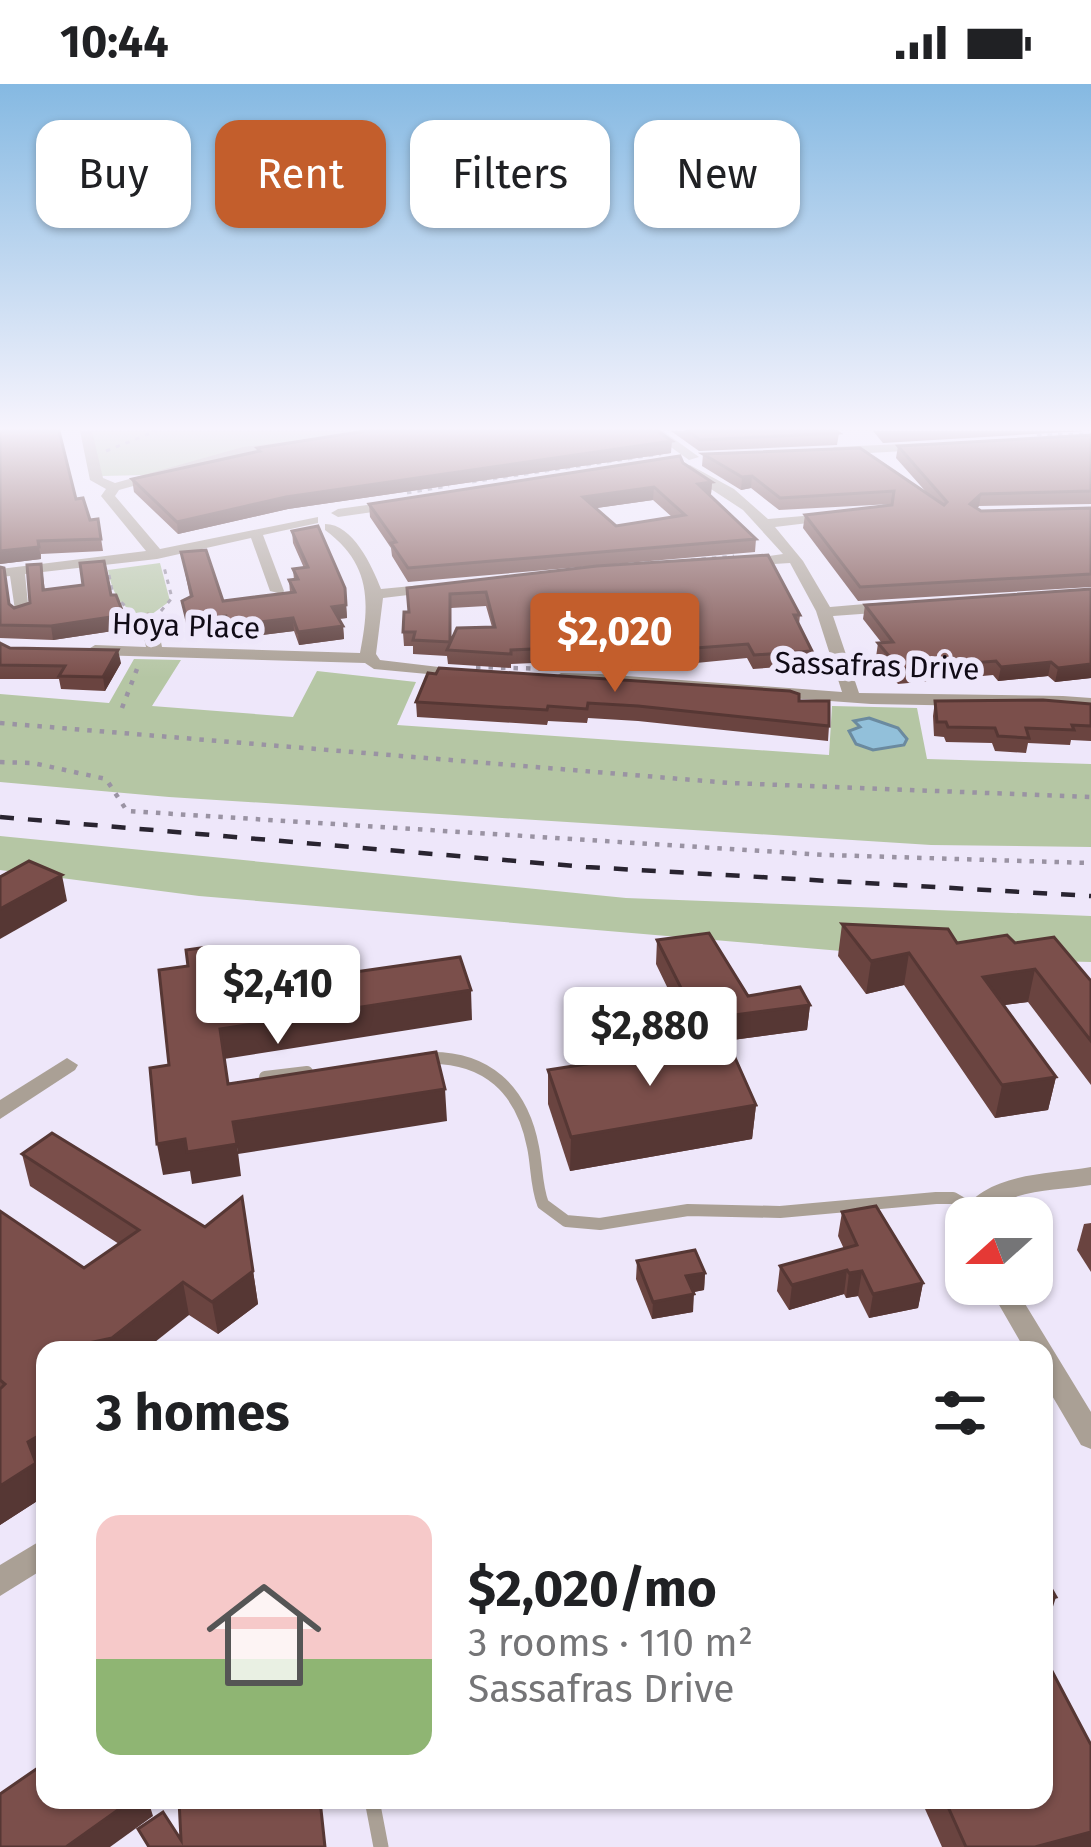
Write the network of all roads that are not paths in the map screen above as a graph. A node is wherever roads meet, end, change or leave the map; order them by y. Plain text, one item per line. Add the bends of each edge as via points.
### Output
1 (119, 513) edge
2 (366, 513) edge
3 (750, 513) edge
4 (855, 513) edge
5 (334, 524) junction
6 (762, 524) junction
7 (256, 534) junction
8 (792, 557) junction
9 (160, 558) junction
10 (724, 566) edge
11 (8, 572) edge
12 (450, 586) edge
13 (277, 591) edge
14 (375, 594) junction
15 (914, 606) edge
16 (823, 612) junction
17 (21, 614) edge
18 (148, 617) road end
19 (75, 650) edge
20 (148, 655) junction
21 (372, 661) junction
22 (489, 676) edge
23 (536, 679) edge
24 (852, 697) junction
25 (1091, 703) edge
26 (403, 1061) edge
27 (67, 1065) dead end
28 (325, 1070) edge
29 (265, 1077) edge
30 (0, 1111) edge
31 (1091, 1176) edge
32 (990, 1197) edge
33 (945, 1198) edge
34 (1012, 1305) edge
35 (1034, 1341) edge
36 (1053, 1373) edge
37 (1091, 1437) edge
38 (36, 1557) edge
39 (0, 1582) edge
40 (374, 1809) edge
41 (381, 1847) edge

1 - 9 street
2 - 5 street
3 - 6 street
4 - 6 street
5 - 7 street
5 - 14 street
6 - 8 street
7 - 9 street
7 - 13 street
8 - 10 street
8 - 16 street
9 - 11 street
11 - 17 street
12 - 14 street
14 - 21 street
15 - 16 street
16 - 24 street
18 - 20 street
19 - 20 street, Hoya Place
20 - 21 street, Hoya Place
21 - 22 street via 393,670
23 - 24 street, Sassafras Drive via 674,679
24 - 25 street, Sassafras Drive
26 - 33 lane via 460,1056 499,1076 529,1135 539,1196 562,1220
27 - 30 street
28 - 29 lane
31 - 32 street
34 - 35 street
36 - 37 street
38 - 39 street
40 - 41 lane

